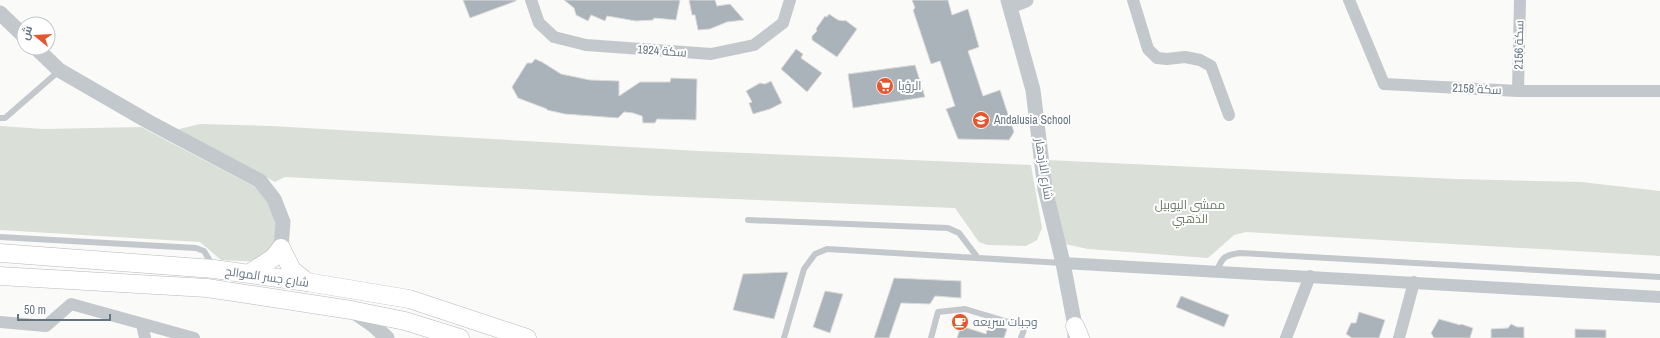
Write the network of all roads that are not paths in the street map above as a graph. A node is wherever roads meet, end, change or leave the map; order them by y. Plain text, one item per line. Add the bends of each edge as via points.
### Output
1 (531, 0) edge
2 (790, 0) edge
3 (1026, 0) edge
4 (1133, 0) edge
5 (1349, 0) edge
6 (1520, 0) edge
7 (1010, 3) edge
8 (0, 14) edge
9 (16, 29) edge
10 (44, 56) edge
11 (59, 70) junction
12 (1518, 91) junction
13 (1660, 91) edge
14 (1229, 115) dead end
15 (0, 118) edge
16 (748, 220) dead end
17 (0, 237) edge
18 (281, 248) junction
19 (0, 253) edge
20 (978, 258) junction
21 (1063, 263) junction
22 (214, 269) junction
23 (1217, 271) junction
24 (250, 273) junction
25 (0, 276) edge
26 (1310, 276) junction
27 (1660, 277) edge
28 (307, 282) junction
29 (1414, 282) junction
30 (1660, 297) edge
31 (351, 310) junction
32 (0, 322) edge
33 (142, 324) junction
34 (48, 332) edge
35 (443, 332) junction
36 (1076, 334) edge
37 (145, 338) edge
38 (194, 338) edge
39 (387, 338) edge
40 (423, 338) edge
41 (460, 338) edge
42 (527, 338) edge
43 (784, 338) edge
44 (931, 338) edge
45 (1021, 338) edge
46 (1286, 338) edge
47 (1399, 338) edge

1 - 2 street, سكة 1924 via 539,23 554,37 586,45 711,54 754,45 783,23
3 - 7 street
4 - 14 street via 1148,48 1157,58 1167,60 1185,57 1200,60 1210,66
5 - 12 street, سكة 2158 via 1384,84
6 - 12 street, سكة 2156
7 - 21 street, شارع الازدهار via 1033,90 1045,189
8 - 9 street
10 - 11 street
11 - 15 lane via 5,118
11 - 18 street via 149,122 260,181 274,199 283,222
12 - 13 street, سكة 2158
16 - 20 lane via 948,228 959,232
17 - 22 lane via 196,248 204,251
18 - 24 main road via 273,258
18 - 28 main road via 292,270
19 - 22 main road, شارع جسر الموالح
20 - 21 lane
20 - 43 lane via 827,249 815,254 804,269
21 - 23 street
21 - 36 street, شارع الازدهار
22 - 24 main road, شارع جسر الموالح
23 - 26 street
23 - 27 lane via 1224,258 1240,253
24 - 28 main road, شارع جسر الموالح
25 - 31 main road, شارع جسر الموالح via 208,288
26 - 29 street
26 - 46 street
28 - 42 main road, شارع جسر الموالح via 409,299
29 - 30 street
29 - 47 street
31 - 35 main road, شارع جسر الموالح
31 - 39 street
32 - 34 street
33 - 34 street via 71,304
33 - 37 street
33 - 38 street
35 - 40 street
35 - 41 main road, شارع جسر الموالح
44 - 45 lane via 938,312 965,309 1025,327

